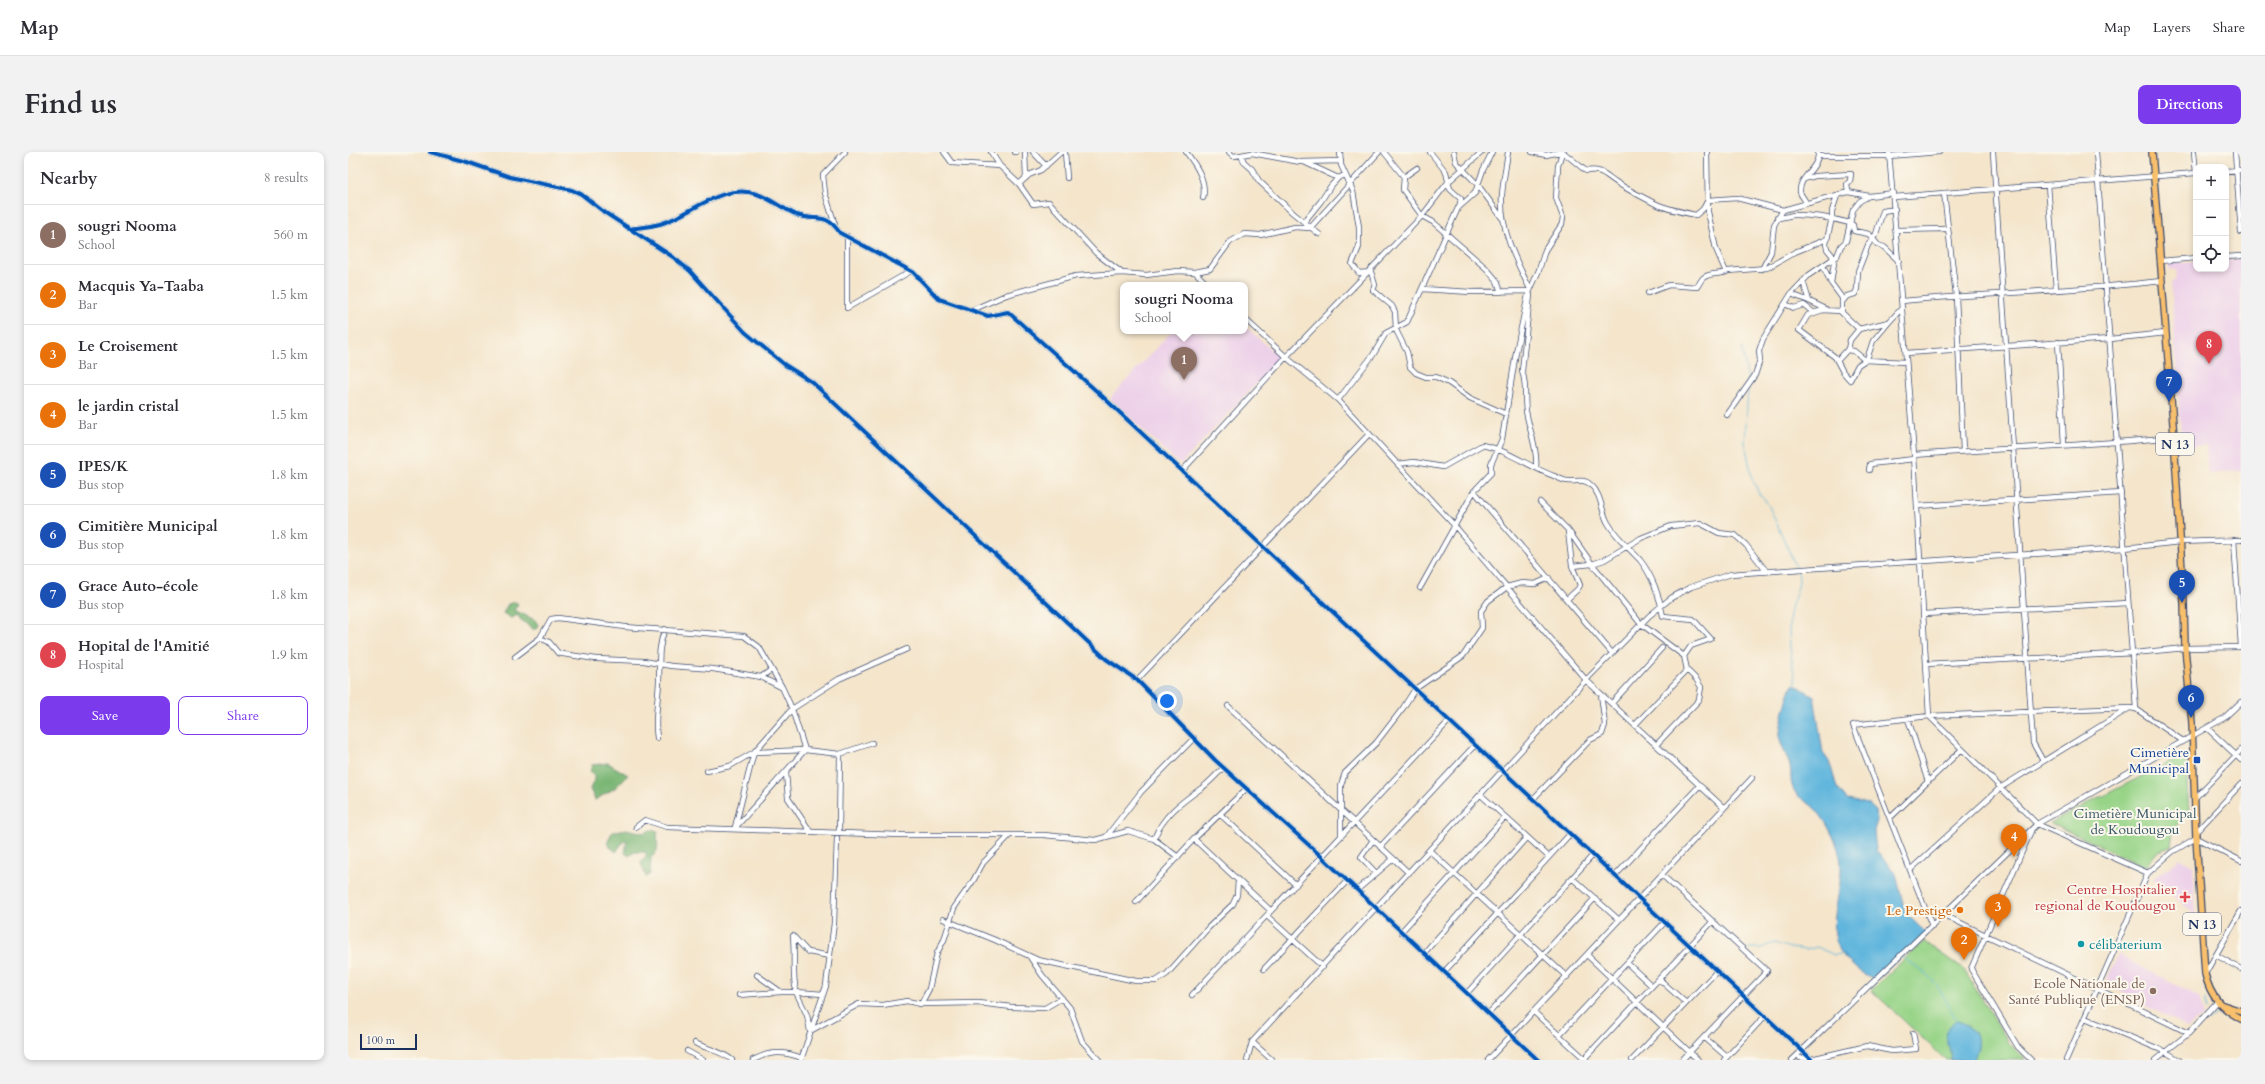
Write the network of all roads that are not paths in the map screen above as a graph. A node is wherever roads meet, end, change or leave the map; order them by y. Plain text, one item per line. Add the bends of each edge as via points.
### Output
1 (430, 152) edge
2 (845, 152) edge
3 (944, 152) edge
4 (991, 152) edge
5 (1024, 152) edge
6 (1033, 152) edge
7 (1061, 152) edge
8 (1065, 152) edge
9 (1186, 152) edge
10 (1229, 152) edge
11 (1274, 152) edge
12 (1340, 152) edge
13 (1379, 152) edge
14 (1384, 152) edge
15 (1430, 152) edge
16 (1454, 152) edge
17 (1482, 152) edge
18 (1492, 152) edge
19 (1508, 152) edge
20 (1532, 152) edge
21 (1562, 152) edge
22 (1707, 152) edge
23 (1939, 152) edge
24 (1993, 152) edge
25 (2096, 152) edge
26 (2152, 152) edge
27 (2194, 152) edge
28 (2234, 152) edge
29 (1248, 153) edge
30 (1818, 154) edge
31 (1853, 154) edge
32 (1889, 154) edge
33 (1241, 155) junction
34 (1280, 158) junction
35 (1341, 161) junction
36 (1304, 162) junction
37 (2195, 164) edge
38 (1000, 166) junction
39 (1046, 166) junction
40 (1418, 168) dead end
41 (1464, 170) junction
42 (2239, 170) edge
43 (2229, 171) edge
44 (2193, 173) edge
45 (1346, 175) junction
46 (2155, 176) junction
47 (1404, 177) junction
48 (1026, 178) junction
49 (1067, 178) dead end
50 (1338, 178) junction
51 (1804, 179) junction
52 (2099, 181) junction
53 (1448, 182) junction
54 (1019, 184) junction
55 (2048, 184) junction
56 (1478, 185) junction
57 (1349, 186) junction
58 (1996, 189) junction
59 (1848, 192) junction
60 (1944, 193) junction
61 (1894, 195) junction
62 (1837, 196) junction
63 (1869, 196) junction
64 (1203, 198) dead end
65 (1708, 200) junction
66 (1806, 203) junction
67 (1458, 208) junction
68 (1895, 209) junction
69 (1783, 210) junction
70 (2240, 213) edge
71 (1422, 216) junction
72 (1777, 218) junction
73 (1832, 218) junction
74 (1304, 222) junction
75 (1504, 223) junction
76 (1850, 223) junction
77 (835, 225) junction
78 (1310, 228) junction
79 (629, 229) junction
80 (1946, 229) junction
81 (1896, 230) junction
82 (2241, 232) edge
83 (1319, 234) dead end
84 (1446, 235) junction
85 (847, 236) junction
86 (1827, 239) junction
87 (1873, 240) junction
88 (2241, 256) edge
89 (2229, 257) edge
90 (1833, 258) junction
91 (2193, 258) edge
92 (2160, 260) junction
93 (1899, 261) junction
94 (1823, 266) junction
95 (1762, 269) junction
96 (911, 271) junction
97 (1369, 271) junction
98 (1195, 272) junction
99 (1726, 272) junction
100 (1122, 273) junction
101 (1803, 281) junction
102 (2162, 281) junction
103 (1205, 282) edge
104 (1831, 283) junction
105 (2106, 288) junction
106 (1422, 289) junction
107 (2056, 289) junction
108 (1530, 290) junction
109 (1501, 292) junction
110 (1648, 293) dead end
111 (1791, 294) junction
112 (2003, 294) junction
113 (1956, 296) junction
114 (1809, 301) junction
115 (1902, 301) junction
116 (1842, 302) junction
117 (1785, 304) junction
118 (1902, 308) junction
119 (972, 310) junction
120 (1827, 310) junction
121 (1842, 312) junction
122 (1814, 313) junction
123 (1248, 322) edge
124 (1889, 322) junction
125 (1395, 328) junction
126 (1859, 329) junction
127 (2166, 334) junction
128 (2110, 339) junction
129 (2058, 342) junction
130 (2007, 345) junction
131 (1959, 349) junction
132 (1847, 350) junction
133 (1906, 353) junction
134 (1286, 358) junction
135 (1838, 360) junction
136 (1865, 360) junction
137 (1906, 362) junction
138 (1338, 400) junction
139 (1506, 414) junction
140 (1727, 415) dead end
141 (1369, 434) junction
142 (2174, 437) junction
143 (2117, 443) junction
144 (2064, 444) junction
145 (1498, 448) junction
146 (2014, 448) junction
147 (1963, 451) junction
148 (1914, 458) junction
149 (1398, 464) junction
150 (1536, 468) junction
151 (1869, 470) dead end
152 (1182, 471) junction
153 (1474, 491) junction
154 (2121, 493) junction
155 (2018, 500) junction
156 (1540, 502) dead end
157 (1917, 506) junction
158 (1454, 525) junction
159 (1568, 530) junction
160 (2234, 540) junction
161 (2241, 540) edge
162 (2180, 542) junction
163 (1262, 546) junction
164 (1627, 547) junction
165 (2124, 548) junction
166 (2021, 553) junction
167 (1921, 560) junction
168 (1592, 564) junction
169 (1572, 566) junction
170 (1767, 572) junction
171 (1549, 578) junction
172 (1507, 587) junction
173 (1420, 588) dead end
174 (2240, 593) edge
175 (1566, 600) junction
176 (2128, 603) junction
177 (1661, 605) junction
178 (2025, 607) junction
179 (1924, 614) junction
180 (1641, 624) junction
181 (665, 629) junction
182 (540, 638) junction
183 (2241, 647) edge
184 (1662, 648) dead end
185 (2184, 648) junction
186 (907, 649) dead end
187 (1612, 653) junction
188 (2134, 653) junction
189 (1684, 656) junction
190 (515, 657) dead end
191 (2028, 659) junction
192 (658, 663) junction
193 (1926, 664) junction
194 (771, 670) junction
195 (1687, 670) junction
196 (762, 677) junction
197 (1137, 680) junction
198 (1586, 680) junction
199 (782, 688) junction
200 (1415, 688) junction
201 (1601, 694) junction
202 (2241, 702) edge
203 (1612, 704) junction
204 (1228, 706) dead end
205 (2130, 708) junction
206 (2136, 709) junction
207 (792, 710) junction
208 (2032, 712) junction
209 (1929, 716) junction
210 (1908, 719) junction
211 (1449, 721) junction
212 (1635, 725) junction
213 (2207, 728) junction
214 (2192, 736) junction
215 (657, 738) dead end
216 (1194, 738) junction
217 (2183, 741) junction
218 (872, 743) dead end
219 (1475, 745) junction
220 (1656, 745) junction
221 (1962, 749) junction
222 (805, 750) junction
223 (2241, 750) edge
224 (754, 752) junction
225 (840, 754) junction
226 (2236, 756) junction
227 (2241, 760) edge
228 (2043, 762) junction
229 (1223, 768) junction
230 (707, 771) dead end
231 (1503, 771) junction
232 (786, 772) junction
233 (1752, 778) dead end
234 (1928, 782) junction
235 (2241, 784) edge
236 (1700, 785) junction
237 (2000, 788) junction
238 (1246, 789) junction
239 (1481, 795) junction
240 (2195, 798) junction
241 (1533, 799) junction
242 (1724, 808) junction
243 (1340, 809) junction
244 (1220, 814) junction
245 (1505, 817) junction
246 (1890, 818) junction
247 (1354, 822) junction
248 (2037, 824) junction
249 (636, 827) dead end
250 (734, 829) junction
251 (2032, 829) junction
252 (810, 831) junction
253 (839, 832) junction
254 (2196, 832) junction
255 (1570, 834) junction
256 (1009, 836) junction
257 (1341, 836) junction
258 (1106, 837) junction
259 (1527, 837) junction
260 (836, 838) dead end
261 (2196, 838) junction
262 (1154, 839) junction
263 (1194, 839) junction
264 (1373, 840) junction
265 (1380, 847) junction
266 (1430, 851) junction
267 (1593, 855) junction
268 (1178, 857) junction
269 (1322, 857) junction
270 (1549, 857) junction
271 (1393, 858) junction
272 (2241, 861) edge
273 (1910, 870) junction
274 (1376, 873) junction
275 (2148, 873) junction
276 (1409, 874) junction
277 (1454, 874) junction
278 (1662, 875) junction
279 (1615, 876) junction
280 (1572, 878) junction
281 (1238, 880) junction
282 (1347, 881) junction
283 (1296, 885) junction
284 (1357, 890) junction
285 (1476, 894) junction
286 (1595, 898) junction
287 (1640, 899) junction
288 (1136, 902) dead end
289 (1377, 909) junction
290 (1271, 911) junction
291 (2241, 911) edge
292 (1497, 914) junction
293 (1944, 915) junction
294 (1267, 916) junction
295 (943, 919) dead end
296 (1620, 920) junction
297 (1713, 921) junction
298 (949, 922) junction
299 (1665, 922) junction
300 (1932, 926) junction
301 (1401, 932) junction
302 (1520, 934) junction
303 (1984, 934) junction
304 (1292, 939) junction
305 (1690, 946) junction
306 (1424, 952) junction
307 (1542, 955) junction
308 (2216, 955) junction
309 (830, 956) junction
310 (1587, 956) junction
311 (1030, 957) junction
312 (1627, 963) junction
313 (1323, 967) junction
314 (1264, 969) dead end
315 (2241, 969) edge
316 (1717, 971) junction
317 (1444, 972) junction
318 (2205, 974) junction
319 (757, 975) dead end
320 (1567, 977) junction
321 (1612, 979) junction
322 (1659, 979) junction
323 (1652, 986) junction
324 (2098, 989) junction
325 (781, 992) junction
326 (796, 992) junction
327 (1467, 993) junction
328 (823, 994) junction
329 (739, 995) dead end
330 (1192, 995) dead end
331 (1744, 996) junction
332 (1062, 998) junction
333 (1637, 1003) junction
334 (1686, 1003) junction
335 (2219, 1003) junction
336 (920, 1004) junction
337 (2241, 1011) edge
338 (1534, 1012) junction
339 (1489, 1013) junction
340 (1765, 1016) junction
341 (2085, 1018) junction
342 (2241, 1018) edge
343 (1663, 1027) junction
344 (810, 1031) junction
345 (1913, 1033) dead end
346 (2189, 1033) junction
347 (1511, 1034) junction
348 (1559, 1035) junction
349 (1704, 1037) junction
350 (1252, 1042) junction
351 (695, 1043) dead end
352 (1801, 1050) junction
353 (687, 1051) dead end
354 (1689, 1052) junction
355 (2166, 1052) junction
356 (1800, 1058) dead end
357 (801, 1059) edge
358 (1536, 1059) edge
359 (1725, 1059) edge
360 (1812, 1059) edge
361 (703, 1060) edge
362 (732, 1060) edge
363 (753, 1060) edge
364 (1098, 1060) edge
365 (1248, 1060) edge
366 (1272, 1060) edge
367 (1488, 1060) edge
368 (1584, 1060) edge
369 (1632, 1060) edge
370 (1682, 1060) edge
371 (1698, 1060) edge
372 (1792, 1060) edge
373 (2031, 1060) edge
374 (2066, 1060) edge
375 (2155, 1060) edge
376 (2179, 1060) edge

1 - 79 street via 510,177 572,190
2 - 77 street via 822,175
3 - 38 street via 952,163
4 - 38 street
5 - 48 street
6 - 39 street
7 - 39 street
8 - 49 street
9 - 64 street via 1204,186
10 - 33 street via 1233,156
11 - 34 street
12 - 35 street
13 - 57 street
14 - 47 street
15 - 53 street via 1443,166
16 - 41 street via 1456,162
17 - 41 street
18 - 56 street
19 - 75 street via 1502,195
20 - 21 street via 1546,155
21 - 65 street via 1586,172 1594,170 1607,174 1616,182 1653,202 1676,210 1696,215
21 - 108 street via 1558,166 1556,198 1563,217 1562,224 1545,250
22 - 65 street
23 - 32 street
24 - 58 street
25 - 52 street
26 - 46 main road, N 13
27 - 37 street
28 - 42 street
29 - 33 street
29 - 34 street
30 - 31 street
30 - 51 street
31 - 32 street
32 - 61 street
33 - 74 street via 1259,181
34 - 36 street
35 - 36 street
35 - 45 street
36 - 50 street
38 - 54 street
39 - 48 street
40 - 47 street
41 - 53 street
41 - 56 street
42 - 43 street
42 - 70 street
44 - 46 street
45 - 50 street
45 - 57 street
46 - 52 street
46 - 92 main road, N 13
47 - 71 street via 1403,190
48 - 54 street
50 - 74 street
51 - 59 street via 1851,174 1847,184
51 - 66 street via 1800,190
52 - 55 street
52 - 105 street
53 - 67 street via 1450,189 1461,199
53 - 71 street
54 - 100 street via 1033,204 1049,202 1096,252
55 - 58 street
55 - 107 street
56 - 67 street via 1476,193
56 - 75 street
57 - 78 street
57 - 97 street via 1354,198 1359,247 1352,264 1359,273
58 - 60 street
58 - 112 street
59 - 62 street
59 - 63 street
60 - 61 street
60 - 80 street
61 - 63 street
61 - 68 street
62 - 66 street
62 - 73 street
63 - 76 street via 1860,201 1853,210
65 - 69 street via 1738,198
65 - 99 street via 1716,249
66 - 69 street via 1790,210
67 - 84 street
68 - 81 street
68 - 87 street via 1882,211
69 - 72 street
70 - 82 street
71 - 84 street via 1433,222
71 - 97 street
72 - 73 street via 1786,218 1793,214 1816,214
72 - 95 street via 1770,252
73 - 76 street
73 - 86 street
74 - 78 street
75 - 108 street via 1512,254
76 - 87 street via 1854,225 1854,231 1868,234
76 - 90 street via 1846,241
77 - 79 street via 822,218 799,216 756,193 738,192 711,198 662,224
77 - 85 street via 840,233
78 - 83 street
78 - 98 street via 1295,227 1260,234 1244,234 1230,242 1210,269
79 - 197 street via 659,247 690,271 745,332 785,365 812,382 1106,659
80 - 81 street
80 - 113 street
81 - 93 street
84 - 106 street
84 - 109 street via 1487,269 1497,281
85 - 96 street
85 - 96 street via 847,308
86 - 90 street via 1826,249
86 - 95 street
87 - 93 street
87 - 116 street via 1868,245 1858,271 1855,294 1847,296
88 - 89 street
90 - 94 street
90 - 104 street
91 - 92 street
92 - 102 main road, N 13
93 - 115 street
94 - 101 street
94 - 104 street
95 - 99 street
96 - 119 street via 939,299
97 - 125 street via 1373,279 1373,290 1390,303 1395,312
97 - 134 street
98 - 100 street via 1178,271 1146,275
98 - 103 street
99 - 110 street via 1710,274 1697,286 1669,285
100 - 119 street via 1076,276 1006,295
101 - 111 street
101 - 114 street
102 - 105 street
102 - 127 main road, N 13
104 - 116 street via 1842,298
105 - 107 street
105 - 128 street
106 - 109 street
106 - 125 street via 1407,322
107 - 112 street
108 - 109 street
108 - 139 street
108 - 150 street via 1522,371 1526,381 1526,405
111 - 114 street
111 - 117 street
112 - 113 street
112 - 130 street
113 - 115 street
113 - 131 street
114 - 120 street
115 - 118 street
116 - 121 street
117 - 122 street via 1794,308 1804,305
117 - 140 street via 1763,339 1755,375
118 - 124 street
118 - 133 street
119 - 152 street via 988,316 1008,312
120 - 121 street
120 - 122 street
121 - 126 street
122 - 135 street via 1808,315 1799,330
123 - 134 street
124 - 126 street
124 - 136 street via 1870,346
125 - 138 street via 1386,333 1373,355
125 - 139 street via 1408,352 1410,367 1416,373 1447,382 1470,398
126 - 132 street via 1850,340
127 - 128 street
127 - 142 main road, N 13
128 - 129 street
128 - 143 street
129 - 130 street
129 - 144 street
130 - 131 street
130 - 146 street
131 - 133 street
131 - 147 street
132 - 135 street
132 - 136 street via 1854,351
133 - 137 street
134 - 138 street
134 - 152 street
135 - 136 street via 1850,380 1858,365
136 - 137 street via 1885,363
137 - 148 street
138 - 141 street
139 - 145 street
141 - 149 street
141 - 163 street
142 - 143 street
142 - 162 main road, N 13
143 - 144 street
143 - 154 street
144 - 146 street
145 - 149 street via 1482,445 1443,467 1414,462
145 - 150 street
145 - 153 street via 1491,464 1491,473
146 - 147 street
146 - 155 street
147 - 148 street
148 - 151 street via 1870,464
148 - 157 street
149 - 158 street
150 - 164 street via 1568,481 1580,479 1590,484 1598,493 1602,511 1609,524
152 - 163 street
153 - 158 street
153 - 171 street
154 - 155 street
154 - 165 street
155 - 157 street
155 - 166 street
156 - 159 street
157 - 167 street
158 - 172 street
158 - 173 street
159 - 168 street
159 - 169 street
160 - 161 street
160 - 162 street
160 - 174 street
162 - 165 street
162 - 185 main road, N 13
163 - 197 street
163 - 200 street
164 - 168 street
164 - 170 street via 1641,538 1671,526 1700,523 1720,533 1735,535
164 - 177 street via 1650,577
165 - 166 street
165 - 176 street
166 - 167 street
166 - 178 street
167 - 170 street
167 - 179 street
168 - 169 street
168 - 180 street
169 - 175 street via 1580,584
170 - 177 street via 1731,574 1680,592
171 - 172 street via 1535,584 1522,583
171 - 175 street
172 - 198 street
172 - 200 street via 1495,594 1481,611 1482,628 1463,656
174 - 183 street
175 - 187 street
176 - 178 street
176 - 188 street
177 - 180 street
177 - 189 street via 1663,616 1693,619 1711,639 1690,646
178 - 179 street
178 - 191 street
179 - 193 street
180 - 187 street
180 - 189 street
181 - 182 street via 558,618 549,622
181 - 192 street via 658,649
181 - 194 street via 744,636 759,647
182 - 190 street
182 - 192 street via 548,642 558,653 596,659
183 - 185 street
184 - 203 street
185 - 188 street
185 - 214 main road, N 13
186 - 207 street via 839,679
187 - 198 street
188 - 191 street
188 - 206 street
189 - 195 street
191 - 193 street
191 - 208 street
192 - 196 street
192 - 215 street via 655,720
193 - 209 street
194 - 196 street
194 - 199 street
195 - 212 street
195 - 220 street via 1696,678 1701,687 1701,695
196 - 199 street
197 - 216 street
198 - 201 street
198 - 231 street
199 - 207 street
200 - 211 street
200 - 243 street via 1381,737 1344,773
201 - 203 street
201 - 241 street via 1605,725 1602,734 1590,740
202 - 213 street via 2224,718
203 - 212 street
204 - 243 street
205 - 206 street
205 - 208 street
205 - 228 street
206 - 217 street
207 - 222 street
207 - 224 street
208 - 209 street
208 - 228 street via 2033,743
209 - 210 street
209 - 221 street
210 - 234 street
210 - 246 street via 1853,725
211 - 219 street
211 - 247 street
212 - 220 street
213 - 214 street
213 - 226 street
214 - 217 street
214 - 240 main road, N 13
216 - 229 street
216 - 258 street via 1141,792
217 - 248 street
218 - 225 street
219 - 231 street
219 - 265 street
220 - 236 street
221 - 234 street
221 - 237 street
222 - 224 street
222 - 225 street
222 - 232 street
223 - 226 street
224 - 230 street via 730,766
224 - 250 street
225 - 253 street
226 - 227 street
226 - 240 street
228 - 237 street
229 - 238 street
229 - 262 street via 1173,810 1160,826
231 - 239 street
231 - 241 street
232 - 250 street
232 - 252 street via 788,798
233 - 242 street
234 - 246 street
235 - 254 street
236 - 242 street
236 - 279 street
237 - 248 street
237 - 273 street
238 - 244 street
238 - 269 street
239 - 245 street
239 - 266 street
240 - 254 main road, N 13
241 - 255 street
242 - 278 street
243 - 247 street
243 - 257 street
244 - 263 street
244 - 283 street
245 - 259 street
245 - 277 street
246 - 273 street
247 - 257 street
247 - 264 street
248 - 251 street
248 - 275 street
249 - 250 street via 645,820 667,827
250 - 252 street
251 - 293 street
251 - 303 street
252 - 253 street
253 - 256 street
254 - 261 main road, N 13
255 - 267 street
255 - 270 street
256 - 258 street via 1044,835 1095,840
256 - 298 street via 983,863 954,908
257 - 269 street
258 - 262 street via 1128,831
259 - 270 street
259 - 285 street
260 - 309 street via 834,923
261 - 272 street
261 - 275 street via 2172,852
261 - 318 main road, N 13
262 - 268 street
263 - 268 street
263 - 281 street
264 - 265 street
264 - 274 street via 1361,857
265 - 271 street
266 - 276 street
266 - 277 street
267 - 279 street
267 - 280 street
268 - 288 street
269 - 282 street
269 - 283 street
270 - 292 street
271 - 274 street
271 - 276 street
273 - 300 street
274 - 284 street
275 - 324 street
276 - 289 street
277 - 285 street
277 - 301 street
278 - 287 street
278 - 297 street
279 - 287 street
280 - 286 street
280 - 302 street
281 - 290 street
281 - 311 street via 1237,895 1233,904 1167,974 1156,981 1136,982 1059,966
282 - 284 street
282 - 304 street
283 - 290 street
284 - 289 street
285 - 292 street
285 - 306 street
286 - 296 street
286 - 307 street
287 - 296 street
287 - 299 street
289 - 301 street
289 - 313 street
290 - 294 street
291 - 308 street
292 - 302 street
292 - 317 street
293 - 300 street
293 - 303 street
294 - 304 street
294 - 330 street
295 - 298 street
296 - 310 street
297 - 305 street
297 - 331 street via 1767,971
298 - 311 street
298 - 336 street via 937,953 928,989
299 - 305 street
299 - 312 street
300 - 352 street
301 - 306 street
302 - 307 street
302 - 327 street
303 - 324 street
303 - 373 street via 1971,969 2018,1047
304 - 313 street
304 - 314 street
305 - 316 street
305 - 322 street
306 - 317 street
307 - 320 street
307 - 339 street
308 - 315 street
308 - 318 street
309 - 326 street via 808,952 793,936 795,953 792,974
309 - 328 street
310 - 320 street
310 - 321 street
311 - 332 street
312 - 321 street
312 - 323 street
313 - 350 street
316 - 331 street
316 - 334 street
317 - 327 street
318 - 335 main road, N 13 via 2209,990
319 - 325 street
320 - 338 street
321 - 333 street
321 - 348 street
322 - 323 street
322 - 334 street
323 - 333 street
324 - 341 street
324 - 346 street
325 - 326 street
325 - 329 street
326 - 328 street
326 - 344 street via 807,1015
327 - 339 street
328 - 344 street
331 - 340 street
331 - 349 street
332 - 336 street via 1044,1008 978,1003
332 - 364 street via 1070,1008 1082,1041
333 - 343 street
333 - 368 street
334 - 343 street
335 - 337 main road
335 - 342 main road, N 13
335 - 346 street
336 - 344 street via 907,1001 883,1005 859,1004
338 - 347 street
338 - 348 street
339 - 347 street
340 - 352 street
340 - 359 street
341 - 355 street
341 - 374 street
343 - 354 street
343 - 369 street
344 - 357 street
345 - 360 street via 1916,1049 1892,1051 1867,1046
346 - 355 street
347 - 358 street
347 - 367 street
348 - 368 street
349 - 354 street
349 - 359 street
350 - 365 street
350 - 366 street
351 - 362 street via 708,1050 725,1054
352 - 360 street
352 - 372 street
353 - 361 street
354 - 370 street
354 - 371 street
355 - 375 street
355 - 376 street
356 - 360 street
357 - 363 street via 786,1052 763,1055

